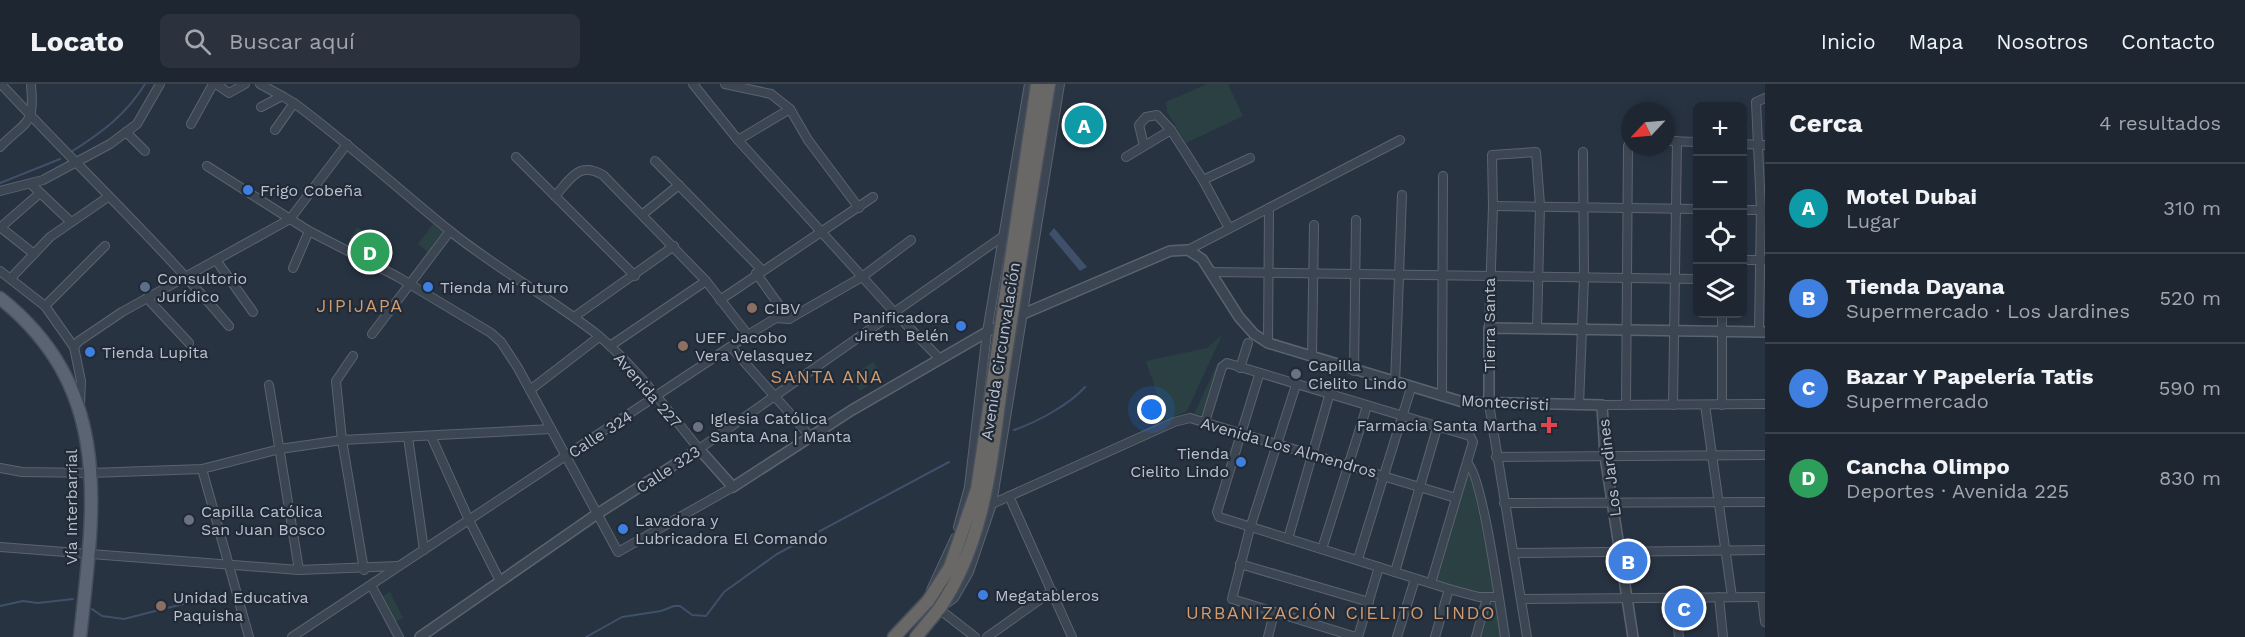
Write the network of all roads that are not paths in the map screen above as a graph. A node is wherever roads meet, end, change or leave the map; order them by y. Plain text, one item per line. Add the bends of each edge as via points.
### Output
1 (0, 84) edge
2 (31, 84) edge
3 (160, 84) edge
4 (215, 84) edge
5 (244, 84) edge
6 (260, 84) edge
7 (693, 84) edge
8 (725, 84) edge
9 (1029, 84) edge
10 (1037, 84) edge
11 (1049, 84) edge
12 (1060, 84) edge
13 (282, 96) junction
14 (1765, 98) edge
15 (294, 103) junction
16 (261, 107) dead end
17 (790, 109) junction
18 (31, 117) junction
19 (191, 124) dead end
20 (275, 130) dead end
21 (1171, 130) junction
22 (126, 132) junction
23 (738, 140) junction
24 (1400, 140) dead end
25 (1677, 141) joint
26 (1693, 142) edge
27 (346, 144) junction
28 (1747, 144) edge
29 (1762, 145) edge
30 (1144, 146) junction
31 (0, 147) edge
32 (145, 151) dead end
33 (1583, 152) dead end
34 (1628, 156) edge
35 (516, 157) dead end
36 (1126, 157) dead end
37 (1250, 158) dead end
38 (655, 161) dead end
39 (75, 163) junction
40 (207, 166) dead end
41 (1443, 176) dead end
42 (1203, 180) junction
43 (32, 185) junction
44 (679, 186) junction
45 (0, 191) edge
46 (40, 193) junction
47 (1402, 195) dead end
48 (555, 196) junction
49 (108, 197) junction
50 (873, 197) dead end
51 (1540, 205) junction
52 (1493, 206) junction
53 (859, 208) junction
54 (1269, 208) junction
55 (1582, 208) junction
56 (1677, 208) junction
57 (1693, 209) edge
58 (1629, 210) junction
59 (1747, 210) edge
60 (1763, 210) edge
61 (643, 214) junction
62 (290, 219) junction
63 (1356, 220) dead end
64 (71, 222) junction
65 (1314, 225) dead end
66 (1, 227) edge
67 (1229, 228) junction
68 (309, 231) junction
69 (450, 231) junction
70 (822, 233) junction
71 (1002, 237) junction
72 (911, 240) dead end
73 (105, 246) dead end
74 (674, 246) junction
75 (1188, 250) junction
76 (34, 254) junction
77 (216, 260) junction
78 (1747, 260) edge
79 (1763, 260) edge
80 (293, 268) dead end
81 (0, 271) edge
82 (759, 272) junction
83 (1212, 272) junction
84 (1269, 275) junction
85 (1312, 275) junction
86 (187, 276) junction
87 (635, 276) junction
88 (1357, 276) junction
89 (1399, 276) junction
90 (1489, 276) junction
91 (1538, 276) junction
92 (862, 277) junction
93 (1444, 277) junction
94 (11, 278) junction
95 (1584, 278) junction
96 (1628, 278) junction
97 (1676, 279) junction
98 (1693, 279) edge
99 (706, 281) junction
100 (409, 284) junction
101 (0, 298) edge
102 (147, 298) junction
103 (720, 300) junction
104 (45, 306) junction
105 (253, 312) dead end
106 (895, 313) junction
107 (1023, 314) junction
108 (574, 317) junction
109 (1722, 318) edge
110 (789, 319) junction
111 (229, 326) dead end
112 (1489, 328) junction
113 (1537, 329) junction
114 (1582, 330) junction
115 (1628, 330) junction
116 (1674, 331) junction
117 (987, 332) junction
118 (1723, 332) junction
119 (1762, 332) edge
120 (372, 334) dead end
121 (747, 335) junction
122 (599, 337) junction
123 (189, 343) dead end
124 (1248, 343) dead end
125 (1268, 343) junction
126 (610, 346) junction
127 (74, 347) junction
128 (731, 347) junction
129 (353, 356) dead end
130 (1312, 356) junction
131 (940, 359) junction
132 (1240, 368) junction
133 (1354, 371) junction
134 (1259, 375) junction
135 (1395, 384) junction
136 (269, 385) dead end
137 (1296, 385) junction
138 (1411, 388) junction
139 (530, 390) junction
140 (776, 395) junction
141 (1329, 396) junction
142 (1442, 396) junction
143 (656, 397) junction
144 (1489, 404) junction
145 (1765, 404) edge
146 (80, 405) junction
147 (1579, 405) junction
148 (1602, 405) junction
149 (1626, 405) junction
150 (1673, 405) junction
151 (1705, 405) junction
152 (1722, 405) junction
153 (1367, 406) junction
154 (1403, 416) junction
155 (1205, 422) junction
156 (1437, 428) junction
157 (551, 429) junction
158 (1240, 432) junction
159 (408, 436) junction
160 (431, 436) junction
161 (810, 436) junction
162 (342, 440) junction
163 (1278, 443) junction
164 (280, 449) junction
165 (699, 449) junction
166 (1313, 454) junction
167 (1713, 455) junction
168 (1765, 455) edge
169 (566, 456) junction
170 (1605, 456) junction
171 (1496, 457) junction
172 (1348, 464) junction
173 (1467, 464) junction
174 (0, 468) edge
175 (202, 469) junction
176 (91, 473) junction
177 (1386, 475) junction
178 (1420, 485) junction
179 (733, 487) junction
180 (1009, 496) junction
181 (1456, 498) junction
182 (1718, 500) junction
183 (1613, 501) junction
184 (1765, 502) edge
185 (1504, 503) junction
186 (992, 504) junction
187 (597, 514) junction
188 (469, 520) junction
189 (1250, 528) junction
190 (1288, 539) junction
191 (0, 547) edge
192 (1322, 549) junction
193 (1726, 549) junction
194 (424, 550) junction
195 (1765, 550) edge
196 (1620, 551) junction
197 (1514, 554) junction
198 (89, 555) junction
199 (1358, 559) junction
200 (1240, 564) junction
201 (230, 566) junction
202 (399, 566) junction
203 (1379, 567) junction
204 (299, 570) junction
205 (363, 570) junction
206 (1395, 572) junction
207 (1415, 579) junction
208 (500, 581) junction
209 (1431, 583) junction
210 (371, 585) junction
211 (1449, 589) junction
212 (1052, 591) junction
213 (1498, 597) junction
214 (1674, 597) junction
215 (1719, 597) junction
216 (1732, 597) junction
217 (1764, 597) edge
218 (1487, 598) junction
219 (1628, 598) junction
220 (1522, 599) junction
221 (928, 601) junction
222 (1369, 602) junction
223 (939, 609) junction
224 (1274, 613) junction
225 (1765, 622) edge
226 (80, 637) edge
227 (249, 637) edge
228 (292, 637) edge
229 (399, 637) edge
230 (420, 637) edge
231 (894, 637) edge
232 (916, 637) edge
233 (975, 637) edge
234 (987, 637) edge
235 (1072, 637) edge
236 (1268, 637) edge
237 (1357, 637) edge
238 (1397, 637) edge
239 (1435, 637) edge
240 (1476, 637) edge
241 (1505, 637) edge
242 (1527, 637) edge
243 (1633, 637) edge
244 (1679, 637) edge
245 (1723, 637) edge

1 - 18 street
2 - 18 street
3 - 22 street via 144,115
4 - 5 street via 229,93
4 - 19 street
6 - 13 street, Avenida 227
7 - 23 street
8 - 17 street via 771,94
9 - 71 street, Avenida Circunvalación
10 - 221 highway, Avenida Circunvalación, bridge via 977,489 950,567
11 - 223 highway, Avenida Circunvalación, bridge via 986,495 974,542 956,584
12 - 107 street, Avenida Circunvalación
13 - 15 street, Avenida 227
13 - 16 street
14 - 29 street via 1756,102
15 - 20 street
15 - 27 street, Avenida 227
17 - 23 street
17 - 53 street via 811,145
18 - 31 street
18 - 39 street
21 - 30 street
21 - 30 street via 1157,116 1146,117 1139,125
21 - 42 street
22 - 32 street
22 - 39 street
23 - 70 street
24 - 54 street
25 - 26 street
25 - 56 street
27 - 62 street
27 - 69 street, Avenida 227
28 - 29 street
29 - 60 street
30 - 36 street
33 - 55 street
34 - 58 street
35 - 48 street
37 - 42 street
38 - 44 street
39 - 43 street
39 - 49 street
40 - 62 street
41 - 93 street
42 - 67 street
43 - 45 street
43 - 46 street
44 - 61 street
44 - 82 street
46 - 64 street
46 - 66 street
47 - 89 street
48 - 61 street via 578,171 592,169
48 - 87 street
49 - 64 street
49 - 86 street
50 - 53 street
51 - 52 street
51 - 52 street, Tierra Santa via 1538,153 1492,153
51 - 55 street
51 - 91 street
52 - 90 street, Tierra Santa
53 - 70 street
54 - 67 street
54 - 84 street
55 - 58 street
55 - 95 street
56 - 57 street
56 - 58 street
56 - 97 street
58 - 96 street
59 - 60 street
60 - 79 street
61 - 74 street
62 - 68 street
62 - 77 street
63 - 88 street
64 - 76 street
65 - 85 street
66 - 76 street
67 - 75 street
68 - 80 street
68 - 100 street
69 - 100 street
69 - 108 street, Avenida 227
70 - 82 street
70 - 92 street
71 - 106 street, Calle 323
71 - 117 street, Avenida Circunvalación
72 - 92 street, Calle 324
73 - 104 street
74 - 87 street
74 - 99 street
75 - 83 street, Montecristi
75 - 107 street via 1170,251
76 - 94 street
77 - 86 street
77 - 105 street
78 - 79 street
79 - 119 street
81 - 94 street
82 - 103 street
82 - 110 street
83 - 84 street
83 - 125 street, Montecristi via 1239,317
84 - 85 street
84 - 125 street
85 - 88 street
85 - 130 street
86 - 102 street
86 - 111 street
87 - 108 street
88 - 89 street
88 - 133 street
89 - 93 street
89 - 135 street
90 - 91 street
90 - 93 street
90 - 112 street, Tierra Santa
91 - 95 street
91 - 113 street
92 - 106 street
92 - 110 street, Calle 324
93 - 142 street
94 - 104 street
95 - 96 street
95 - 114 street
96 - 97 street
96 - 115 street
97 - 98 street
97 - 116 street
99 - 103 street
99 - 126 street
100 - 120 street
100 - 139 street via 501,342
101 - 146 main road, Vía Interbarrial via 42,341
102 - 123 street
102 - 127 street
103 - 121 street
104 - 127 street
106 - 131 street
106 - 140 street, Calle 323
107 - 117 street
107 - 186 street, Avenida Circunvalación
108 - 122 street, Avenida 227
109 - 118 street
110 - 121 street, Calle 324 via 776,318
112 - 113 street
112 - 144 street, Tierra Santa
113 - 114 street
114 - 115 street
114 - 147 street
115 - 116 street
115 - 149 street
116 - 118 street
116 - 150 street
117 - 131 street
117 - 221 street, Avenida Circunvalación via 969,487 956,535
118 - 119 street
118 - 152 street
121 - 128 street, Calle 324
122 - 126 street, Avenida 227
122 - 139 street
124 - 132 street
125 - 130 street, Montecristi
126 - 143 street, Avenida 227
127 - 146 street via 81,381
128 - 140 street
128 - 143 street, Calle 324
129 - 162 street via 336,381
130 - 133 street, Montecristi
131 - 161 street
132 - 134 street
132 - 155 street via 1227,363 1222,367
133 - 135 street, Montecristi
134 - 137 street
134 - 158 street
135 - 138 street, Montecristi
136 - 164 street
137 - 141 street
137 - 163 street
138 - 142 street, Montecristi
138 - 154 street
139 - 157 street
140 - 161 street
140 - 165 street, Calle 323
141 - 153 street
141 - 166 street
142 - 144 street, Montecristi
143 - 165 street, Avenida 227
143 - 169 street, Calle 324
144 - 147 street, Montecristi
144 - 171 street, Tierra Santa
145 - 152 street, Montecristi
146 - 176 main road, Vía Interbarrial
147 - 148 street, Montecristi
148 - 149 street, Montecristi
148 - 170 street, Los Jardines
149 - 150 street, Montecristi
150 - 151 street, Montecristi
151 - 152 street, Montecristi
151 - 167 street
153 - 154 street
153 - 172 street
154 - 156 street
154 - 177 street
155 - 158 street, Avenida Los Almendros
155 - 180 street, Avenida Los Almendros via 1183,419
156 - 173 street via 1470,436 1473,442
156 - 178 street
157 - 160 street
157 - 169 street
158 - 163 street, Avenida Los Almendros
158 - 189 street via 1217,512 1219,517
159 - 160 street
159 - 162 street
159 - 194 street
160 - 188 street
161 - 179 street
162 - 164 street
162 - 205 street
163 - 166 street, Avenida Los Almendros
163 - 189 street
164 - 175 street
164 - 204 street
165 - 179 street, Avenida 227
165 - 187 street, Calle 323
166 - 172 street, Avenida Los Almendros
166 - 190 street
167 - 168 street
167 - 170 street
167 - 182 street
169 - 187 street
169 - 188 street, Calle 324
170 - 171 street
170 - 183 street, Los Jardines
171 - 185 street, Tierra Santa
172 - 177 street, Avenida Los Almendros
172 - 192 street
173 - 181 street
173 - 213 street via 1473,467 1475,475
174 - 176 street
175 - 176 street
175 - 201 street
176 - 198 main road, Vía Interbarrial
177 - 178 street, Avenida Los Almendros
177 - 199 street
178 - 181 street, Avenida Los Almendros
178 - 206 street
179 - 187 street via 618,552
180 - 186 street, Avenida Los Almendros
180 - 212 street
181 - 209 street
182 - 183 street
182 - 184 street
182 - 193 street
183 - 185 street
183 - 196 street, Los Jardines
185 - 197 street, Tierra Santa
186 - 223 street, Avenida Circunvalación via 969,572 954,598
187 - 208 street, Calle 323
188 - 194 street, Calle 324
188 - 208 street
189 - 190 street
189 - 200 street
190 - 192 street
191 - 198 street
192 - 199 street
193 - 195 street
193 - 196 street
193 - 216 street
194 - 202 street, Calle 324
196 - 197 street
196 - 219 street, Los Jardines
197 - 220 street, Tierra Santa
198 - 201 street
198 - 226 main road, Vía Interbarrial
199 - 203 street
200 - 222 street
200 - 224 street via 1232,599
201 - 204 street
201 - 227 street
202 - 205 street
202 - 210 street, Calle 324
203 - 206 street
203 - 222 street
204 - 205 street
206 - 207 street
207 - 209 street
207 - 238 street
208 - 230 street, Calle 323
209 - 211 street
210 - 228 street, Calle 324
210 - 229 street
211 - 218 street
211 - 239 street
212 - 234 street
212 - 235 street
213 - 218 street
213 - 241 street
214 - 215 street
214 - 219 street
214 - 244 street
215 - 216 street
215 - 245 street
216 - 217 street
217 - 225 street
218 - 240 street
219 - 220 street
219 - 243 street, Los Jardines
220 - 242 street, Tierra Santa
221 - 231 highway, Avenida Circunvalación
222 - 237 street
223 - 232 highway, Avenida Circunvalación
223 - 233 street
224 - 236 street
224 - 237 street

